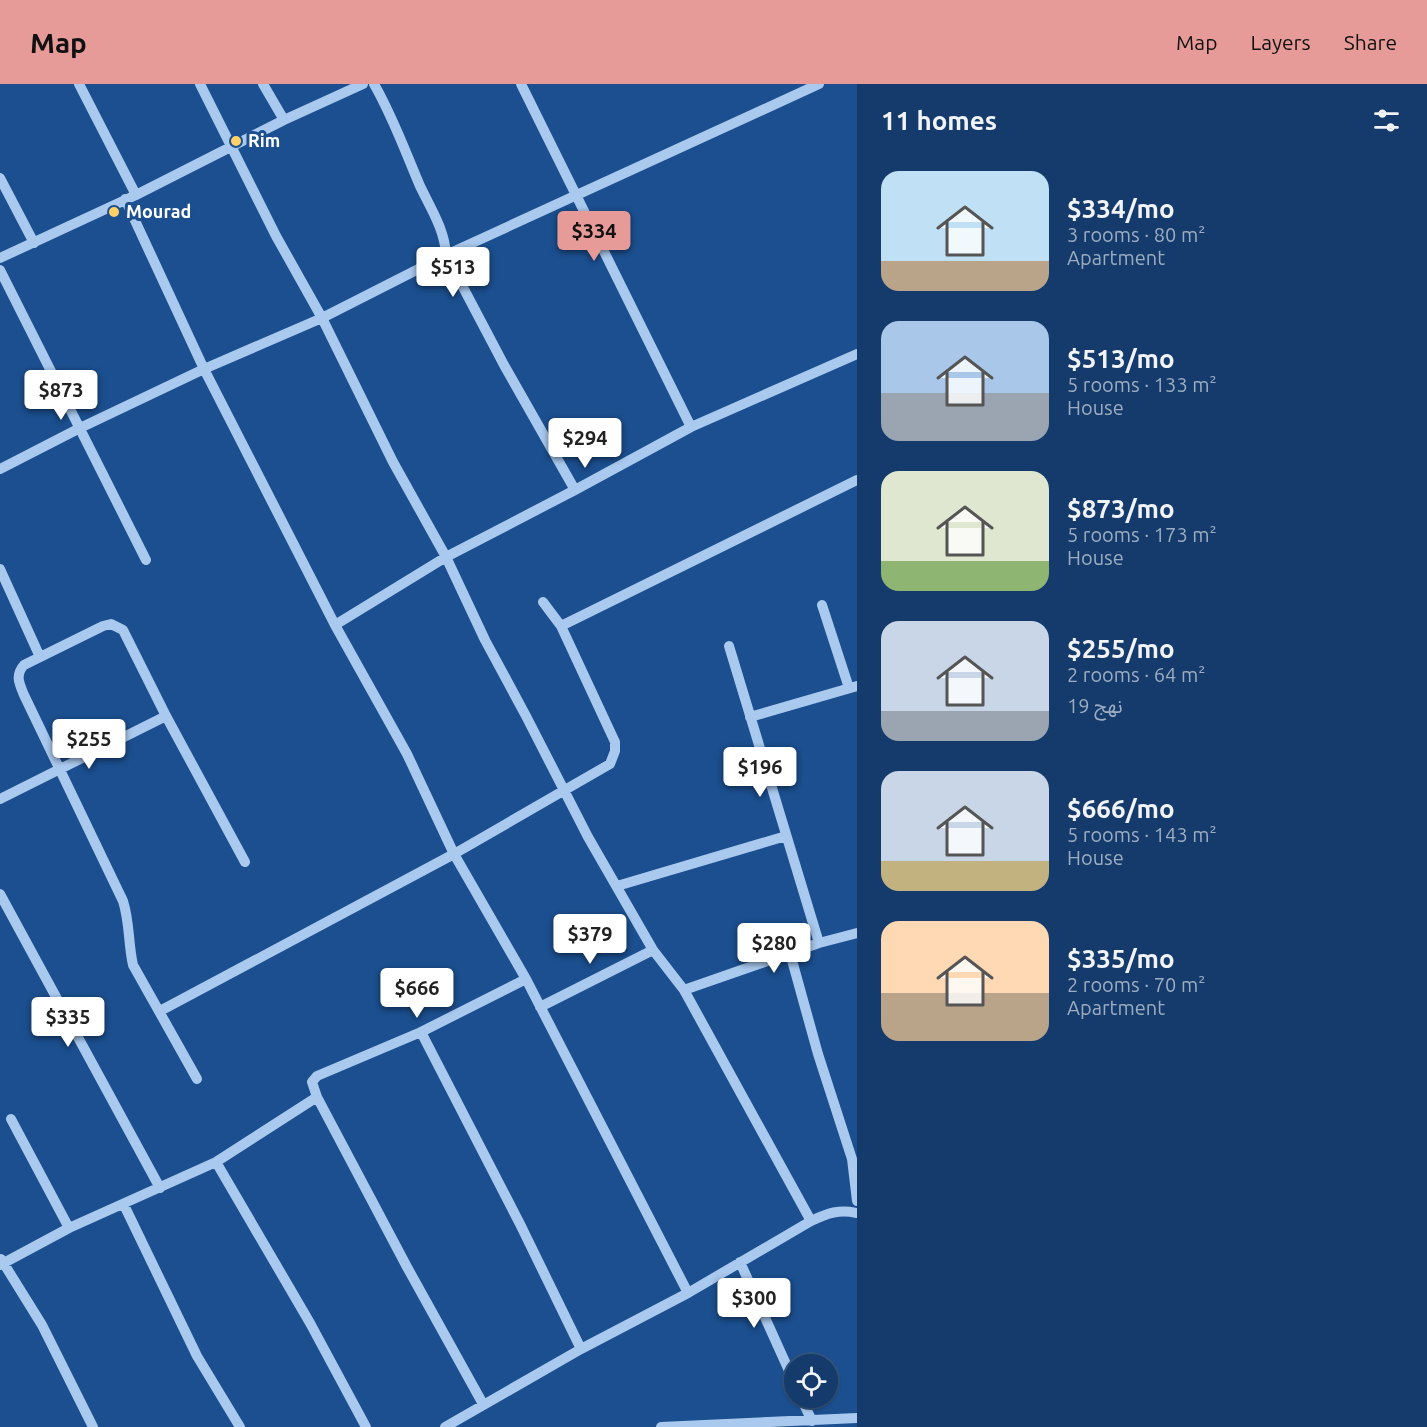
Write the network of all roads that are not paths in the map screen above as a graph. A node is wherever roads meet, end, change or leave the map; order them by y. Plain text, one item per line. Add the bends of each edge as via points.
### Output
1 (80, 84) edge
2 (200, 84) edge
3 (263, 84) edge
4 (374, 84) edge
5 (521, 84) edge
6 (819, 84) edge
7 (359, 85) edge
8 (284, 120) junction
9 (232, 147) junction
10 (0, 178) edge
11 (576, 194) junction
12 (136, 195) junction
13 (125, 199) junction
14 (34, 243) junction
15 (447, 255) junction
16 (0, 258) edge
17 (0, 270) edge
18 (322, 318) junction
19 (857, 354) edge
20 (204, 369) junction
21 (691, 427) junction
22 (80, 428) junction
23 (0, 469) edge
24 (857, 480) edge
25 (575, 490) junction
26 (446, 557) junction
27 (146, 561) dead end
28 (0, 569) edge
29 (543, 602) dead end
30 (822, 605) dead end
31 (334, 625) junction
32 (561, 626) junction
33 (729, 646) dead end
34 (40, 657) junction
35 (853, 687) edge
36 (166, 716) junction
37 (750, 717) junction
38 (60, 769) junction
39 (564, 792) junction
40 (0, 799) edge
41 (786, 836) junction
42 (454, 854) junction
43 (245, 862) dead end
44 (617, 886) junction
45 (0, 894) edge
46 (857, 933) edge
47 (819, 943) junction
48 (653, 950) junction
49 (790, 953) junction
50 (526, 979) junction
51 (684, 990) junction
52 (540, 1006) junction
53 (160, 1011) junction
54 (421, 1032) junction
55 (196, 1079) dead end
56 (317, 1097) junction
57 (11, 1119) dead end
58 (216, 1162) junction
59 (160, 1188) junction
60 (857, 1201) edge
61 (123, 1205) junction
62 (857, 1213) edge
63 (811, 1221) junction
64 (69, 1228) junction
65 (1, 1262) edge
66 (740, 1262) junction
67 (688, 1293) junction
68 (581, 1349) junction
69 (784, 1360) edge
70 (483, 1404) junction
71 (806, 1408) edge
72 (857, 1418) edge
73 (812, 1421) junction
74 (93, 1427) edge
75 (240, 1427) edge
76 (366, 1427) edge
77 (446, 1427) edge
78 (662, 1427) edge

1 - 12 street
2 - 9 street
3 - 8 street
4 - 15 street via 439,226
5 - 11 street
6 - 11 street
7 - 8 street
8 - 9 street
9 - 12 street
9 - 18 street
10 - 14 street
11 - 15 street
11 - 21 street
12 - 13 street
13 - 14 street
13 - 20 street
14 - 16 street
15 - 18 street
15 - 25 street
17 - 22 street
18 - 20 street
18 - 26 street via 393,462
19 - 21 street
20 - 22 street
20 - 31 street
21 - 25 street
22 - 23 street
22 - 27 street
24 - 32 street
25 - 26 street
26 - 31 street
26 - 39 street
28 - 34 street
29 - 32 street
30 - 35 street
31 - 42 street via 407,754
32 - 39 street via 615,742 610,764
33 - 37 street
34 - 36 street via 103,626 117,625
34 - 38 street via 24,665 18,676
35 - 37 street
36 - 38 street
36 - 43 street
37 - 41 street
38 - 40 street
38 - 53 street via 123,901 133,965
39 - 42 street
39 - 44 street
41 - 44 street
41 - 47 street
42 - 50 street
42 - 53 street
44 - 48 street
45 - 59 street
46 - 47 street
47 - 49 street
48 - 51 street
48 - 52 street
49 - 51 street
49 - 60 street via 852,1159
50 - 52 street
50 - 54 street
51 - 63 street
52 - 67 street
53 - 55 street
54 - 56 street via 317,1076 312,1082
54 - 68 street
56 - 58 street
56 - 70 street
57 - 64 street
58 - 59 street
58 - 76 street
59 - 61 street
61 - 64 street
61 - 75 street via 196,1356
62 - 63 street via 830,1212
63 - 66 street
64 - 65 street
65 - 74 street via 42,1325
66 - 67 street
66 - 69 street
67 - 68 street
68 - 70 street
70 - 77 street
71 - 73 street
72 - 73 street
73 - 78 street

